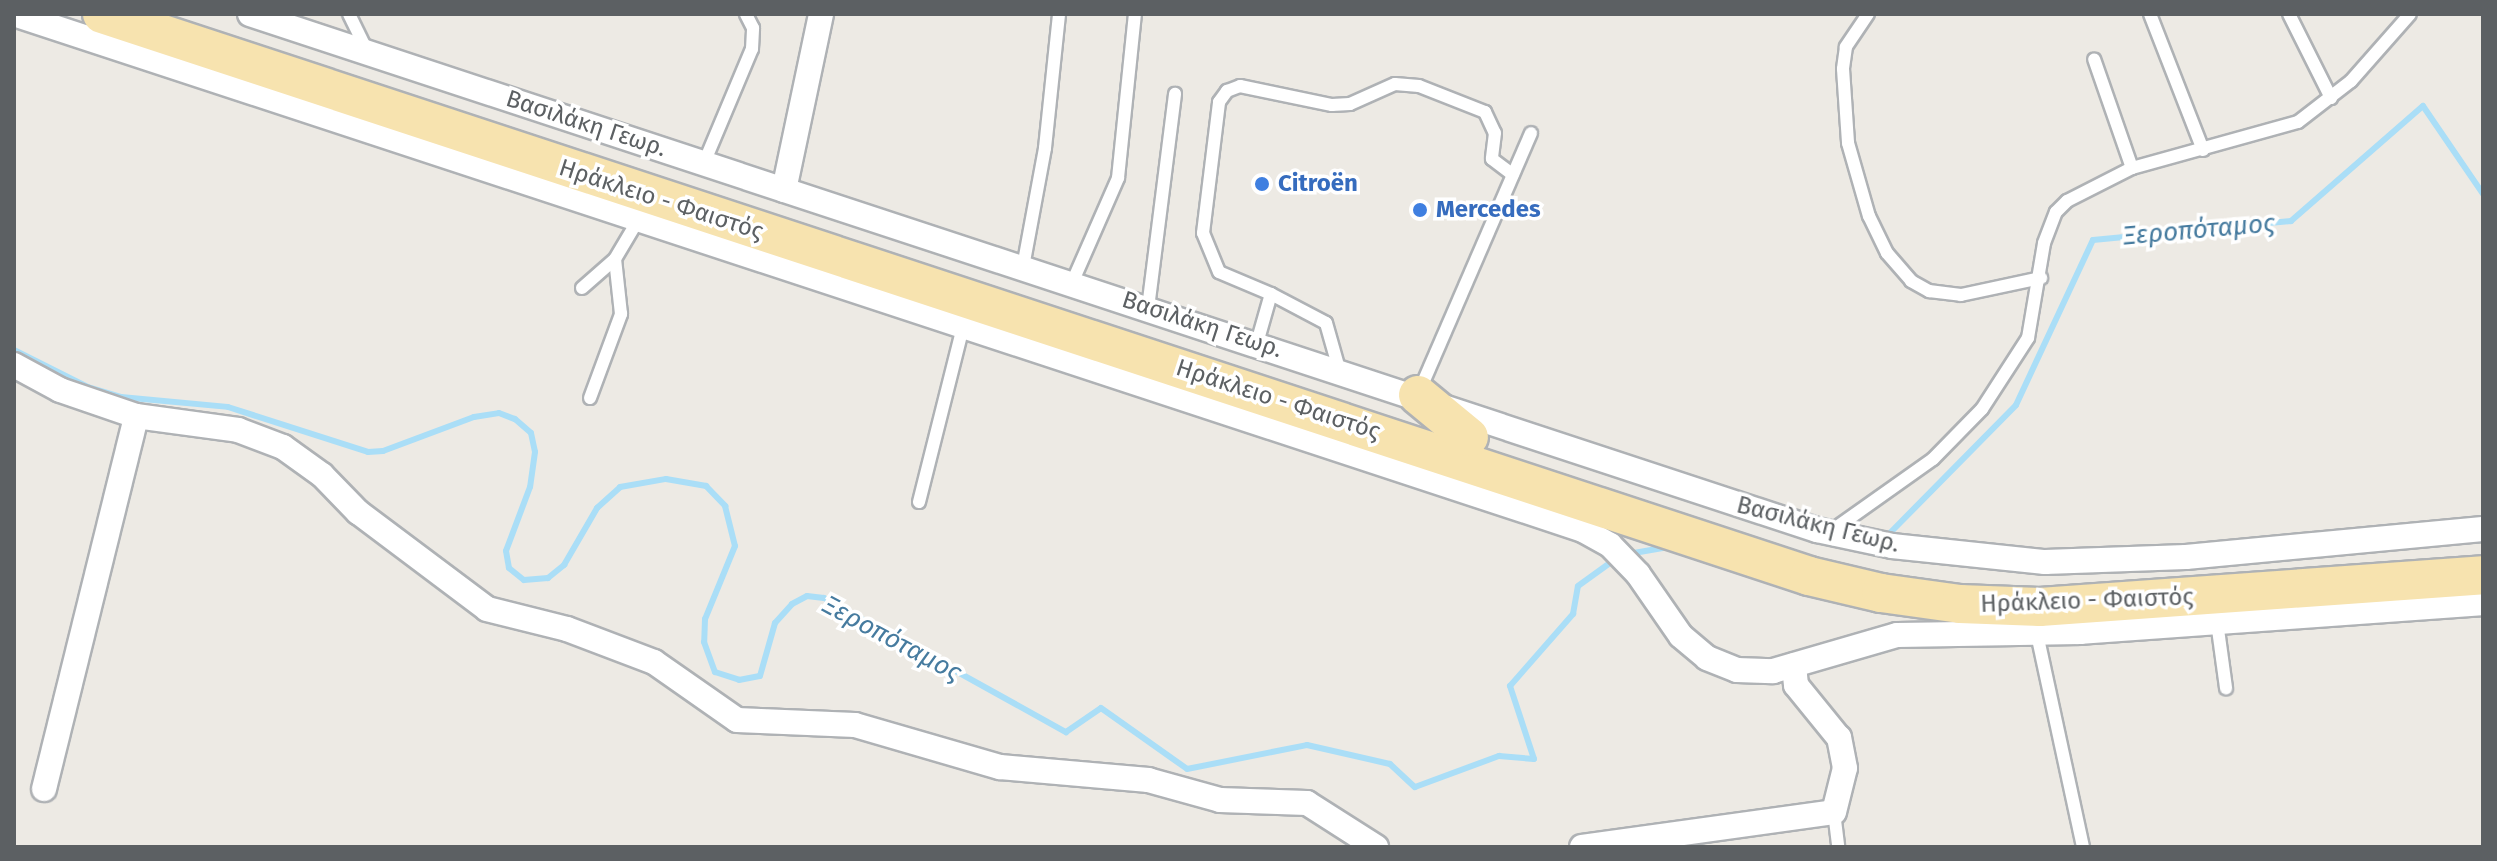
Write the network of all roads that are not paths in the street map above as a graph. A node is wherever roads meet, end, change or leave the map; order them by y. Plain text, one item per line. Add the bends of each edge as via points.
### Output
1 (14, 14) edge
2 (102, 14) edge
3 (179, 14) edge
4 (250, 14) edge
5 (349, 14) edge
6 (746, 14) edge
7 (821, 14) edge
8 (1059, 14) edge
9 (1135, 14) edge
10 (1868, 14) edge
11 (2150, 14) edge
12 (2289, 14) edge
13 (2410, 14) edge
14 (286, 19) edge
15 (368, 51) junction
16 (2094, 59) dead end
17 (317, 87) junction
18 (1175, 94) dead end
19 (2331, 98) junction
20 (368, 131) junction
21 (1531, 133) dead end
22 (2203, 150) junction
23 (704, 163) junction
24 (2132, 168) junction
25 (1513, 175) junction
26 (784, 190) junction
27 (703, 214) junction
28 (637, 222) junction
29 (615, 259) junction
30 (1023, 267) junction
31 (2041, 278) junction
32 (1072, 283) junction
33 (582, 288) dead end
34 (1271, 294) junction
35 (1148, 308) junction
36 (963, 327) junction
37 (1257, 343) junction
38 (14, 365) edge
39 (1339, 369) junction
40 (1418, 395) junction
41 (590, 398) dead end
42 (136, 416) junction
43 (1469, 437) junction
44 (919, 502) dead end
45 (2483, 529) edge
46 (1830, 532) junction
47 (2272, 548) junction
48 (2483, 551) edge
49 (2483, 575) edge
50 (1809, 576) junction
51 (2209, 588) junction
52 (2483, 603) edge
53 (1978, 632) junction
54 (2037, 634) junction
55 (1794, 665) junction
56 (2226, 688) dead end
57 (44, 789) dead end
58 (1834, 812) junction
59 (1376, 847) edge
60 (1582, 847) edge
61 (1838, 847) edge
62 (2083, 847) edge

1 - 20 street
2 - 17 main road, Ηράκλειο - Φαιστός
3 - 43 main road, Ηράκλειο - Φαιστός
4 - 14 street, Βασιλάκη Γεωρ.
5 - 15 lane
6 - 23 lane via 753,28 752,49
7 - 26 street
8 - 30 lane via 1045,148
9 - 32 lane via 1118,178
10 - 31 lane via 1846,47 1848,143 1869,216 1887,253 1911,281 1929,291 1961,295
11 - 22 lane
12 - 19 lane
13 - 19 lane
14 - 15 street, Βασιλάκη Γεωρ.
15 - 23 street, Βασιλάκη Γεωρ.
16 - 24 lane
17 - 20 main road
17 - 27 main road, Ηράκλειο - Φαιστός
18 - 35 lane
19 - 22 lane via 2298,122
20 - 28 street
21 - 25 lane
22 - 24 lane
23 - 26 street, Βασιλάκη Γεωρ.
24 - 31 lane via 2067,201 2056,212 2044,243
25 - 34 lane via 1492,159 1495,133 1485,112 1419,86 1395,84 1350,104 1332,105 1240,86 1227,91 1219,102 1203,233 1219,272
25 - 40 lane
26 - 30 street, Βασιλάκη Γεωρ.
27 - 28 main road
27 - 50 main road, Ηράκλειο - Φαιστός
28 - 29 lane
28 - 36 street
29 - 33 lane
29 - 41 lane via 621,314
30 - 32 street, Βασιλάκη Γεωρ.
31 - 46 lane via 2028,338 1982,409 1933,459
32 - 35 street, Βασιλάκη Γεωρ.
34 - 37 lane
34 - 39 lane via 1326,323
35 - 37 street, Βασιλάκη Γεωρ.
36 - 44 lane
36 - 55 street via 1592,534 1638,574 1681,636 1707,658 1745,671
37 - 39 street, Βασιλάκη Γεωρ.
38 - 42 street via 60,390
39 - 40 street, Βασιλάκη Γεωρ.
40 - 43 main road
40 - 46 street, Βασιλάκη Γεωρ.
42 - 57 street
42 - 59 street via 238,430 283,447 322,475 358,512 487,609 567,629 654,662 737,720 855,725 1000,767 1148,780 1220,800 1307,803 1330,812
43 - 51 main road, Ηράκλειο - Φαιστός via 1745,530 1886,568 1973,579
45 - 47 street
46 - 51 street, Βασιλάκη Γεωρ. via 1962,556 2045,562
47 - 51 street
47 - 51 street
48 - 51 main road, Ηράκλειο - Φαιστός
49 - 51 main road, Ηράκλειο - Φαιστός
50 - 51 main road, Ηράκλειο - Φαιστός via 1960,604 2040,607
50 - 53 main road
51 - 52 street via 2268,619
51 - 54 street
51 - 56 lane
53 - 54 street
53 - 55 street via 1881,637
54 - 62 lane
55 - 58 street via 1796,685 1839,738 1845,768
58 - 60 street
58 - 61 lane

